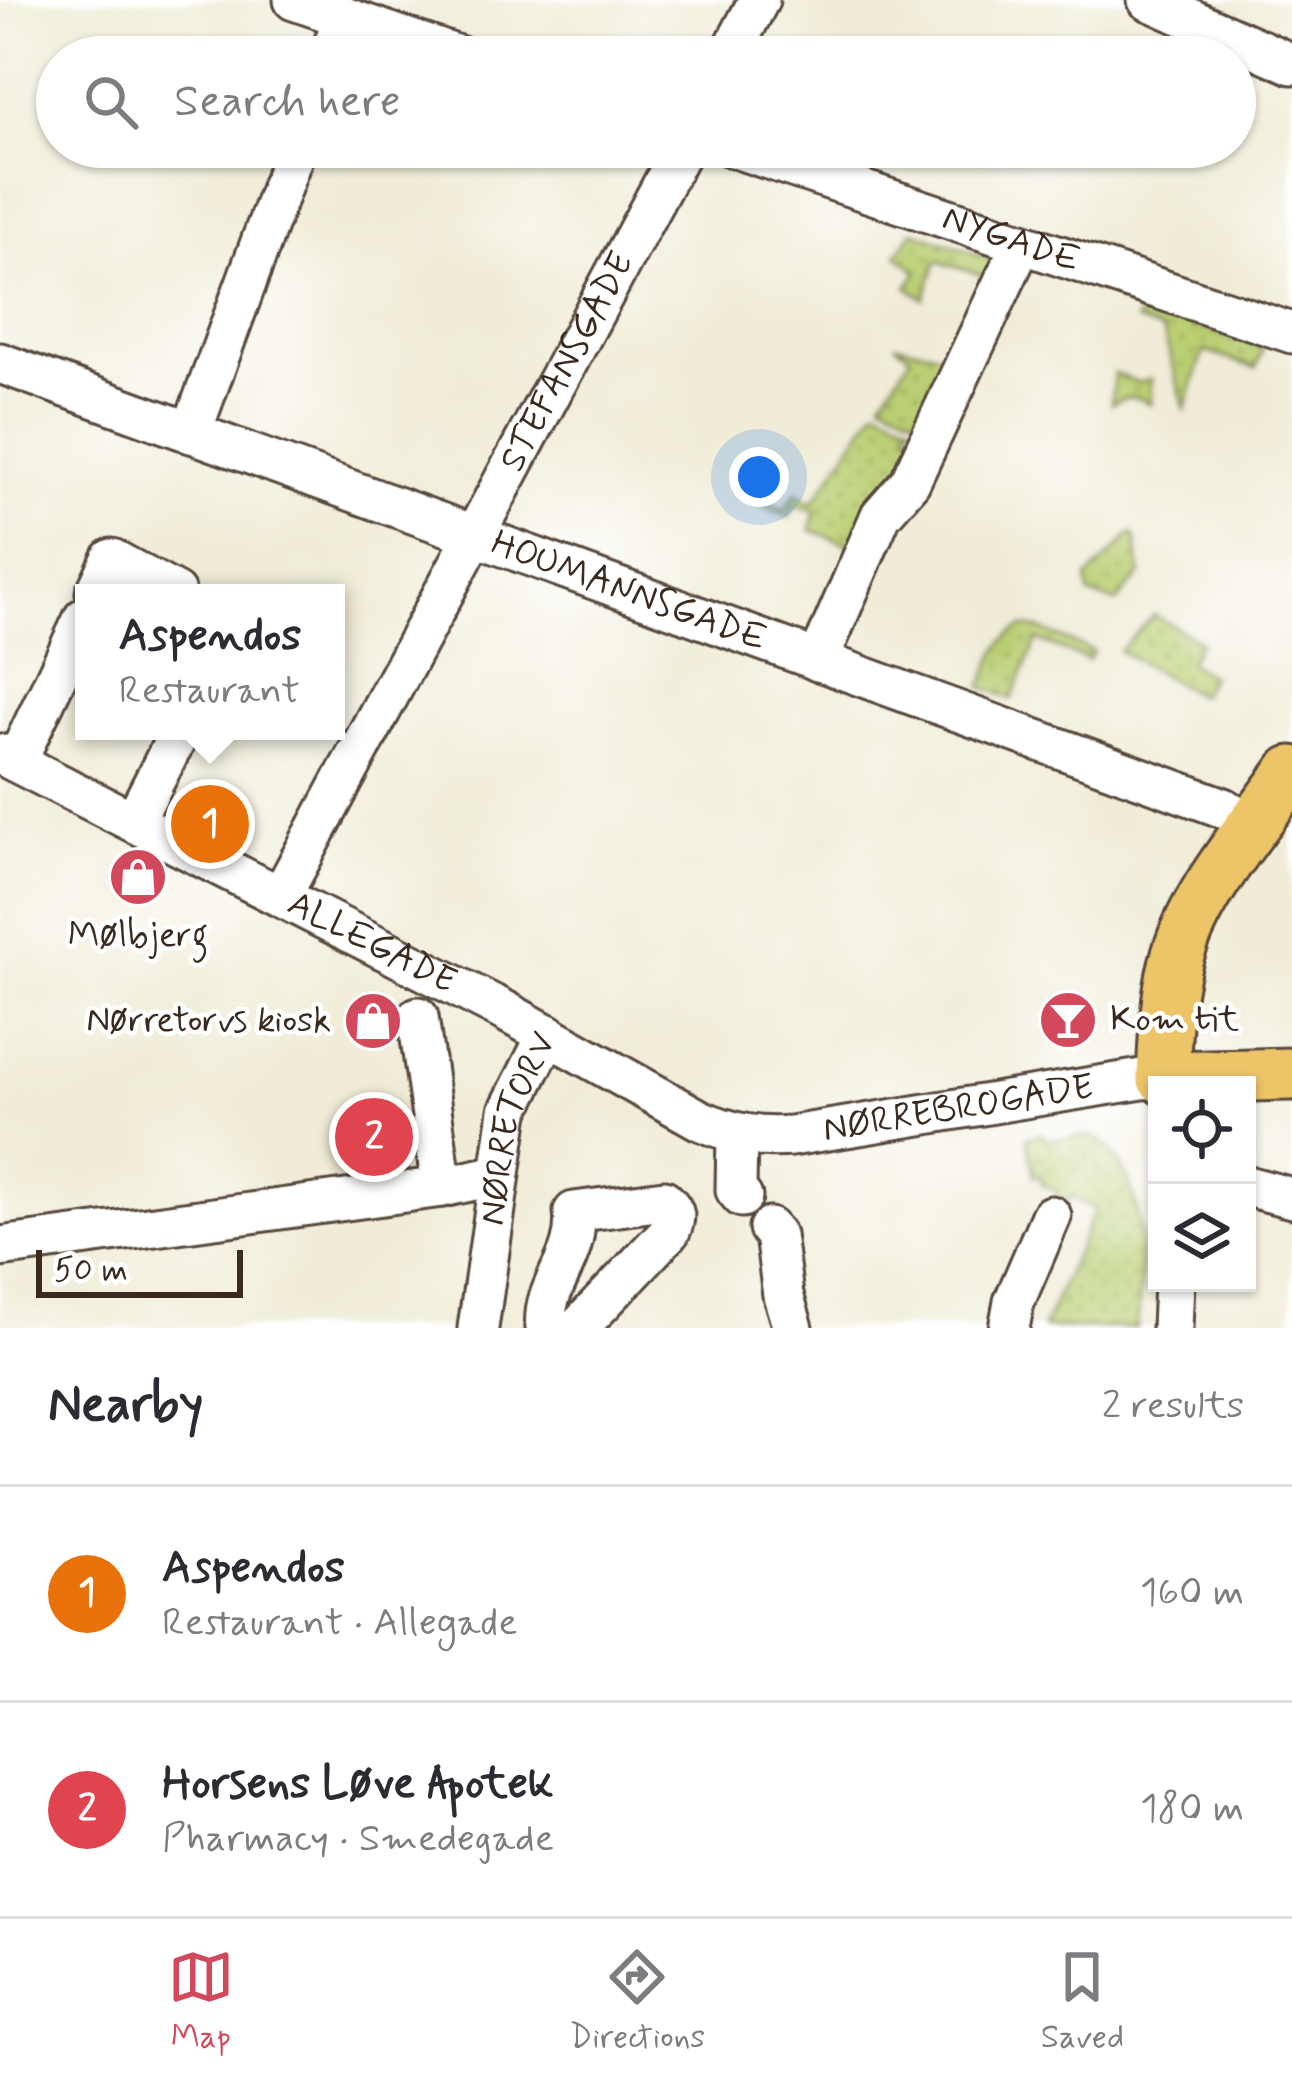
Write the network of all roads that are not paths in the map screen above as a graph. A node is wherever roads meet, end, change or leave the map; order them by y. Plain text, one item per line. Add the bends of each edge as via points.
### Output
1 (293, 0) edge
2 (759, 0) edge
3 (1148, 0) edge
4 (344, 17) junction
5 (337, 36) edge
6 (400, 36) edge
7 (741, 36) edge
8 (1229, 36) edge
9 (1256, 48) edge
10 (1292, 64) edge
11 (288, 168) edge
12 (672, 168) edge
13 (796, 168) edge
14 (1022, 243) junction
15 (1292, 333) edge
16 (0, 363) edge
17 (191, 433) junction
18 (473, 537) junction
19 (100, 584) edge
20 (158, 584) edge
21 (75, 635) edge
22 (818, 661) junction
23 (175, 740) edge
24 (8, 758) edge
25 (1292, 772) edge
26 (134, 821) junction
27 (1255, 826) junction
28 (281, 896) junction
29 (418, 1017) dead end
30 (548, 1034) junction
31 (1292, 1074) edge
32 (1163, 1076) edge
33 (1255, 1076) edge
34 (1148, 1083) edge
35 (718, 1127) junction
36 (498, 1175) junction
37 (442, 1186) junction
38 (1256, 1188) edge
39 (742, 1197) dead end
40 (1292, 1198) edge
41 (1051, 1216) dead end
42 (769, 1228) dead end
43 (0, 1247) edge
44 (1174, 1292) edge
45 (478, 1328) edge
46 (546, 1328) edge
47 (578, 1328) edge
48 (793, 1328) edge
49 (1009, 1328) edge
50 (1172, 1328) edge

1 - 4 street
2 - 7 street
3 - 8 street
4 - 5 street
4 - 6 street
9 - 10 street
11 - 17 street
12 - 18 street, STEFANSGADE
13 - 14 street, NYGADE
14 - 15 street, NYGADE
14 - 22 street via 910,482 881,515
16 - 17 street, HOUMANNSGADE
17 - 18 street, HOUMANNSGADE
18 - 22 street, HOUMANNSGADE
18 - 28 street, STEFANSGADE
19 - 20 street via 112,560
21 - 24 street
22 - 27 street, HOUMANNSGADE
23 - 26 street
24 - 26 street, ALLEGADE
25 - 27 main road
26 - 28 street, ALLEGADE
27 - 32 main road via 1193,918 1176,962
28 - 30 street, ALLEGADE
29 - 37 street
30 - 35 street, NØRRETORV
30 - 36 street, NØRRETORV via 509,1112
31 - 33 main road, NØRREBROGADE
34 - 35 street, NØRREBROGADE via 791,1136
35 - 39 street
36 - 37 street
36 - 45 street, NØRRETORV
37 - 43 street
38 - 40 street
41 - 49 street
42 - 48 street
44 - 50 street
46 - 47 street via 544,1313 578,1238 574,1212 664,1200 674,1209 670,1231

